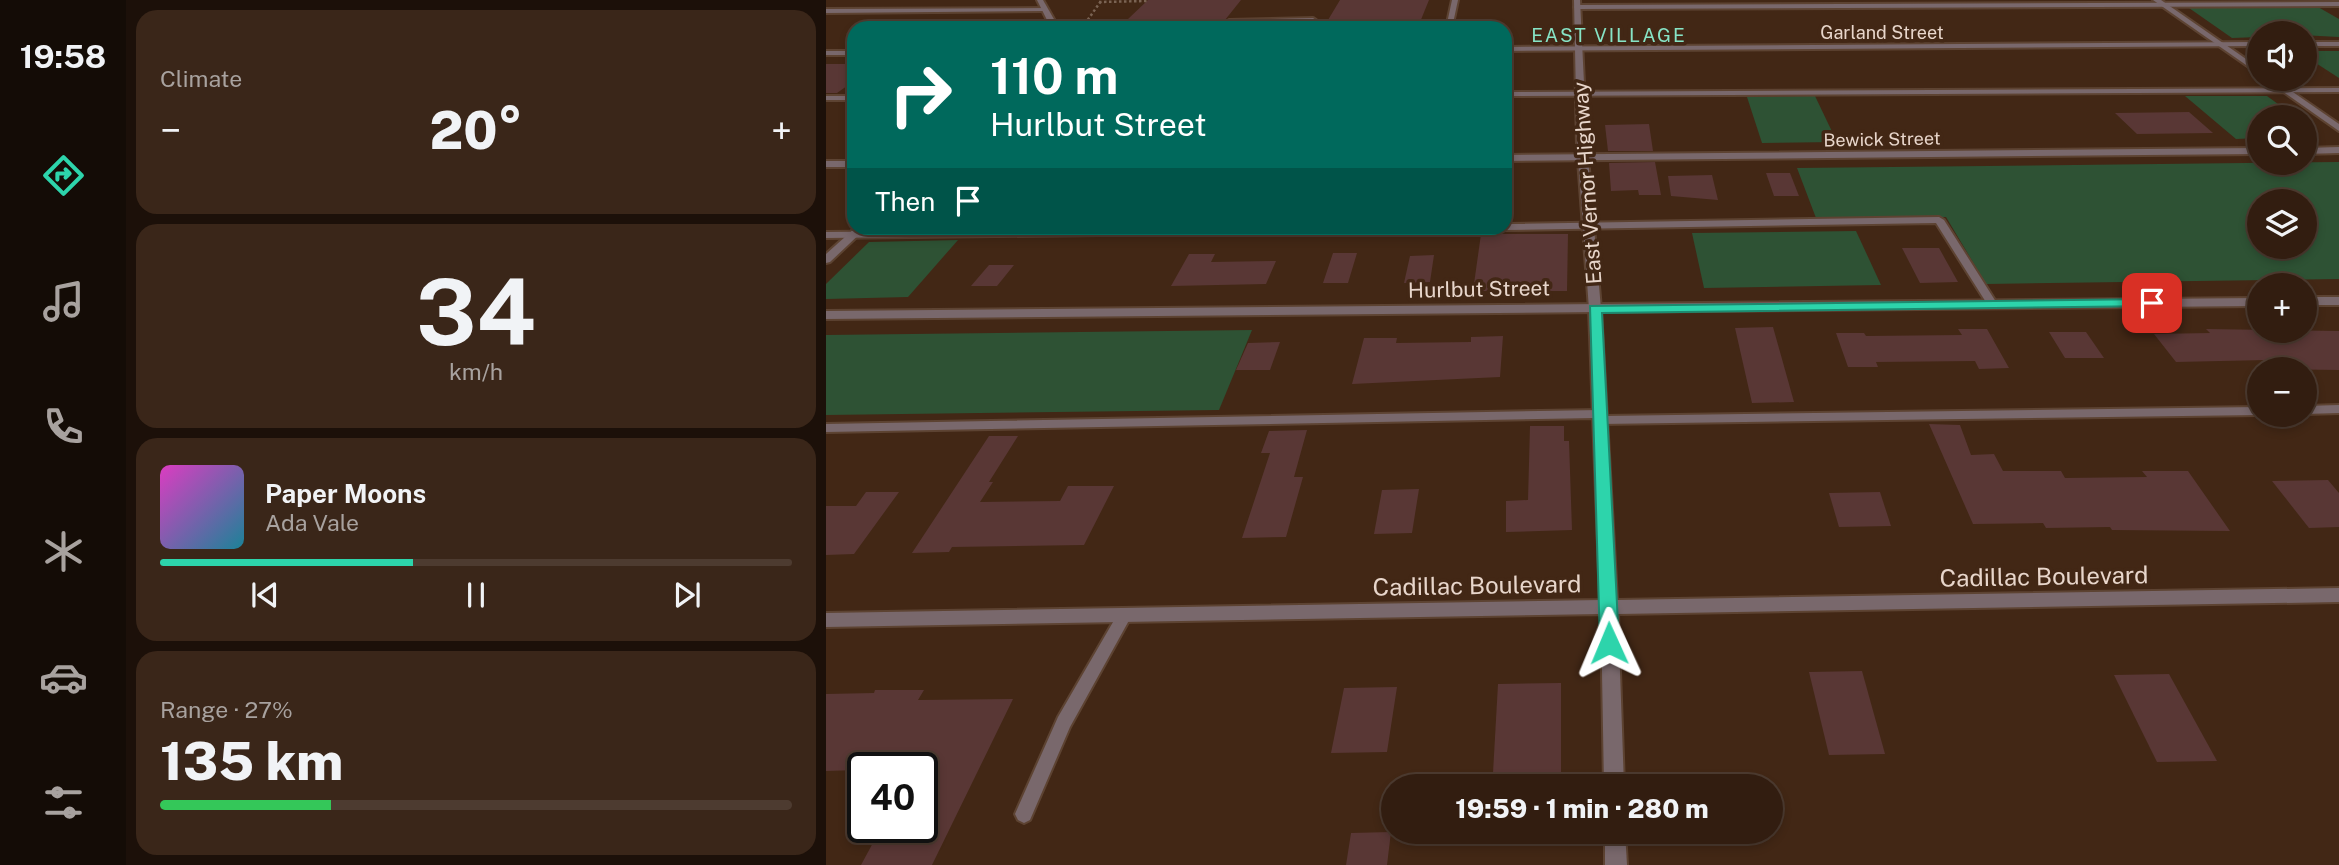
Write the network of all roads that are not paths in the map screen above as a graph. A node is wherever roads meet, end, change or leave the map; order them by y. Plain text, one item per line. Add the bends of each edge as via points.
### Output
1 (1040, 0) edge
2 (1455, 0) edge
3 (2156, 0) edge
4 (1577, 4) edge
5 (2339, 4) edge
6 (2164, 5) junction
7 (1045, 9) junction
8 (826, 11) edge
9 (1051, 21) edge
10 (1271, 21) edge
11 (1312, 21) edge
12 (1450, 21) edge
13 (2219, 44) junction
14 (2247, 44) edge
15 (2317, 44) edge
16 (2339, 44) edge
17 (1579, 49) junction
18 (1512, 50) edge
19 (826, 53) edge
20 (847, 53) edge
21 (2247, 64) edge
22 (2247, 90) edge
23 (2317, 90) edge
24 (2339, 90) edge
25 (2286, 91) edge
26 (1512, 94) edge
27 (1580, 94) junction
28 (847, 98) edge
29 (826, 99) edge
30 (2339, 128) edge
31 (2339, 150) edge
32 (2247, 151) edge
33 (2317, 151) edge
34 (1584, 157) junction
35 (1512, 158) edge
36 (826, 164) edge
37 (847, 164) edge
38 (1590, 226) junction
39 (1512, 227) edge
40 (847, 232) edge
41 (826, 235) edge
42 (853, 235) edge
43 (826, 260) edge
44 (2317, 301) edge
45 (2339, 301) edge
46 (2247, 302) edge
47 (1993, 305) junction
48 (1595, 309) junction
49 (826, 315) edge
50 (2339, 409) edge
51 (2317, 410) edge
52 (2247, 411) edge
53 (1600, 417) junction
54 (826, 428) edge
55 (2339, 595) edge
56 (1609, 608) junction
57 (1125, 615) junction
58 (826, 620) edge
59 (1614, 774) edge
60 (1024, 814) dead end
61 (1615, 844) edge
62 (1616, 865) edge

1 - 7 street
2 - 12 lane
3 - 6 street
4 - 6 lane
4 - 17 street, East Vernor Highway
5 - 6 lane
6 - 13 street
7 - 8 lane
7 - 9 street
10 - 11 lane
13 - 14 street, Garland Street
13 - 17 street, Garland Street
13 - 21 street
15 - 16 street
17 - 18 street, Garland Street
17 - 27 street, East Vernor Highway
19 - 20 street
22 - 27 lane
23 - 24 lane
25 - 30 street
26 - 27 lane
27 - 34 street, East Vernor Highway
28 - 29 lane
31 - 33 street
32 - 34 street, Bewick Street
34 - 35 street, Bewick Street
34 - 38 street, East Vernor Highway
36 - 37 street
38 - 39 lane
38 - 47 lane via 1939,220
38 - 48 street, East Vernor Highway
40 - 41 lane
42 - 43 street
44 - 45 street
46 - 47 street, Hurlbut Street
47 - 48 street, Hurlbut Street
48 - 49 street, Hurlbut Street
48 - 53 street, East Vernor Highway
50 - 51 lane
52 - 53 lane
53 - 54 lane
53 - 56 street, East Vernor Highway
55 - 56 street, Cadillac Boulevard
56 - 57 street, Cadillac Boulevard
56 - 59 street, East Vernor Highway
57 - 58 street, Cadillac Boulevard
57 - 60 lane via 1064,722
61 - 62 street

